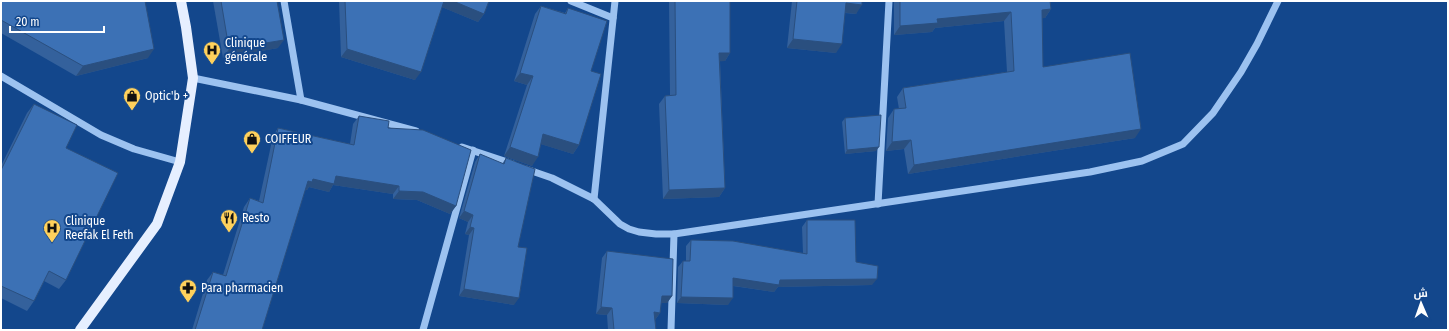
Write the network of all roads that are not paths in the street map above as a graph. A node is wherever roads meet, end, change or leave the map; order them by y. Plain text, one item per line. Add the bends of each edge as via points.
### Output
1 (180, 1) edge
2 (284, 1) edge
3 (571, 1) edge
4 (615, 1) edge
5 (889, 1) edge
6 (1278, 1) edge
7 (613, 18) junction
8 (1, 76) edge
9 (193, 78) junction
10 (301, 100) junction
11 (424, 134) edge
12 (452, 143) edge
13 (473, 150) junction
14 (180, 162) junction
15 (594, 199) junction
16 (878, 204) junction
17 (674, 234) junction
18 (80, 330) edge
19 (423, 330) edge
20 (672, 330) edge

1 - 9 main road
2 - 10 street
3 - 7 street
4 - 7 street
5 - 16 street
6 - 16 street via 1258,44 1214,113 1183,144 1142,161 1090,172
7 - 15 street
8 - 14 street via 101,135 134,149
9 - 10 street
9 - 14 main road
10 - 11 street
12 - 13 street
13 - 15 street via 552,178
13 - 19 street
14 - 18 main road via 157,224
15 - 17 street via 620,224 629,229
16 - 17 street
17 - 20 street

